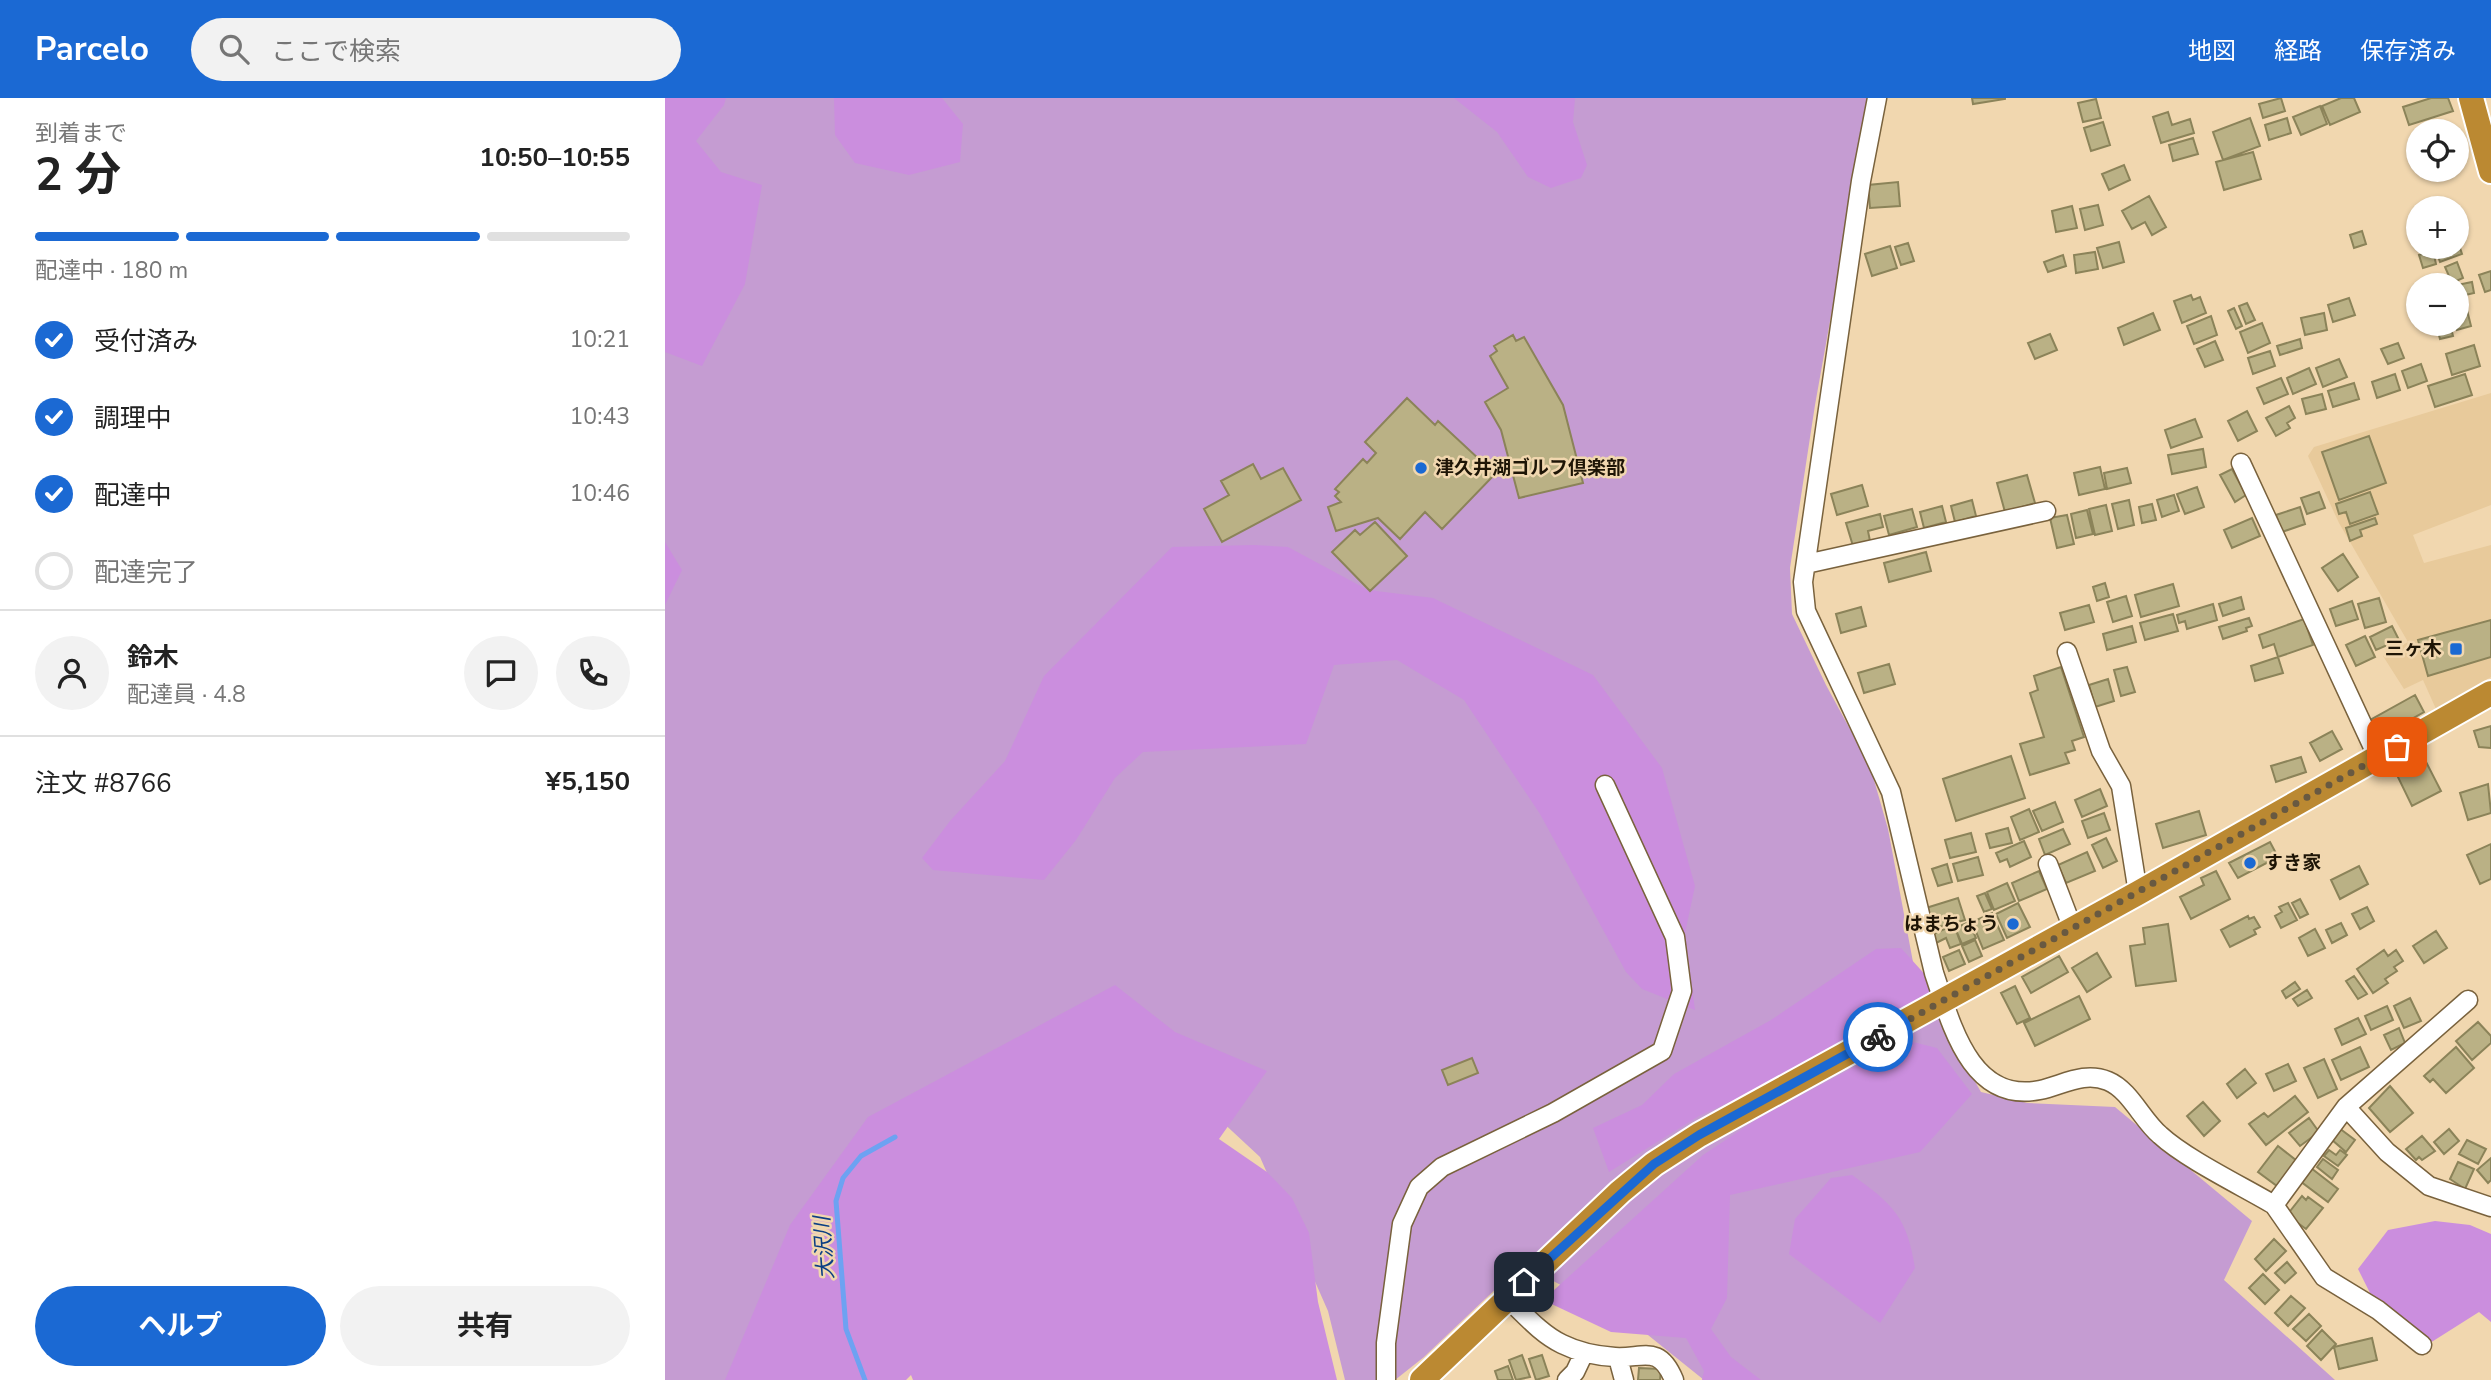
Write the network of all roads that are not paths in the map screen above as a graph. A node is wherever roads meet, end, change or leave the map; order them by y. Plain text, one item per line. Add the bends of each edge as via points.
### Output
1 (1877, 98) edge
2 (2470, 98) edge
3 (2491, 171) edge
4 (2241, 463) dead end
5 (2046, 511) dead end
6 (1806, 564) junction
7 (2067, 652) dead end
8 (2491, 693) edge
9 (2378, 758) junction
10 (1605, 785) dead end
11 (2048, 864) dead end
12 (2138, 893) junction
13 (2073, 929) junction
14 (2468, 1000) dead end
15 (1943, 1001) junction
16 (2346, 1107) junction
17 (2274, 1205) junction
18 (2491, 1207) edge
19 (1507, 1298) junction
20 (2422, 1345) dead end
21 (1584, 1353) junction
22 (1618, 1358) junction
23 (1386, 1380) edge
24 (1422, 1380) edge
25 (1567, 1380) edge
26 (1624, 1380) edge
27 (1674, 1380) edge

1 - 6 street
2 - 3 highway
4 - 9 street
5 - 6 street
6 - 15 street via 1806,611 1891,792
7 - 12 street via 2101,751 2121,786
8 - 9 highway
9 - 12 highway
10 - 23 street via 1675,937 1682,991 1662,1051 1553,1113 1442,1167 1419,1187 1402,1224 1386,1343
11 - 13 street
12 - 13 highway
13 - 15 highway
14 - 16 street
15 - 17 street via 1967,1058 1995,1086 2040,1090 2073,1079 2108,1081 2160,1136
15 - 19 highway via 1654,1164
16 - 17 street
16 - 18 street via 2387,1152 2428,1186
17 - 20 street via 2324,1277 2378,1310
19 - 21 street via 1561,1344
19 - 24 highway
21 - 22 street
21 - 25 street
22 - 26 street
22 - 27 street via 1639,1353 1659,1359

